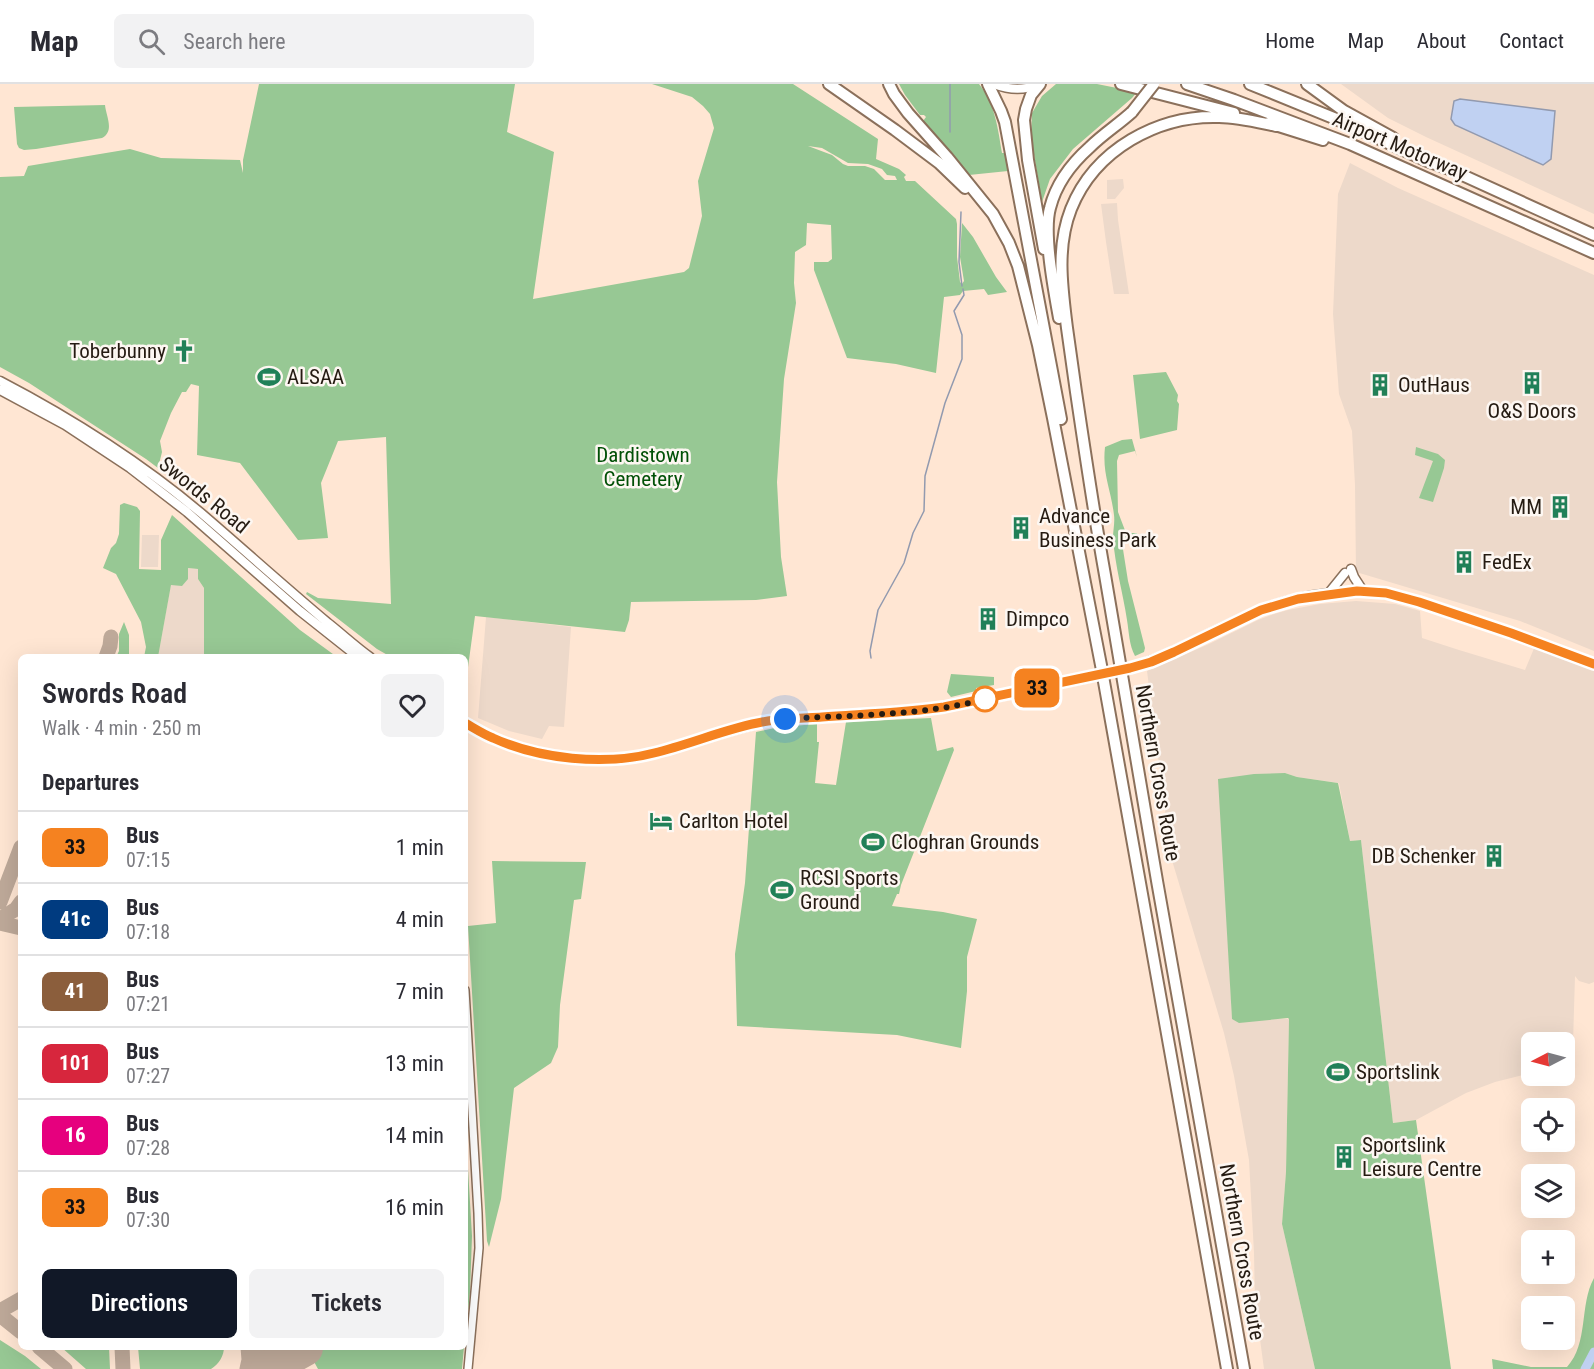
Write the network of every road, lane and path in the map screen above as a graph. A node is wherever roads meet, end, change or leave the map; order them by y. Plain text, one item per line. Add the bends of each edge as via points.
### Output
1 (830, 84) edge
2 (889, 84) edge
3 (988, 84) edge
4 (994, 84) edge
5 (1040, 84) edge
6 (1121, 84) edge
7 (1154, 84) edge
8 (1187, 84) edge
9 (1250, 84) edge
10 (1266, 84) edge
11 (1306, 84) edge
12 (1336, 119) junction
13 (1276, 126) junction
14 (1449, 169) junction
15 (1419, 175) junction
16 (1594, 235) edge
17 (1594, 253) edge
18 (1023, 286) junction
19 (1057, 303) junction
20 (0, 381) edge
21 (0, 390) edge
22 (1093, 508) junction
23 (1363, 591) junction
24 (1328, 594) junction
25 (354, 654) edge
26 (366, 654) edge
27 (1594, 664) edge
28 (1101, 665) junction
29 (1130, 668) tunnel mouth
30 (1095, 676) tunnel mouth
31 (468, 725) edge
32 (468, 1041) edge
33 (468, 1369) edge
34 (1227, 1369) edge
35 (1244, 1369) edge

1 - 18 highway via 930,156 967,190 988,218
2 - 18 highway via 908,113 993,214 1014,254
3 - 28 highway via 1005,122 1058,402
4 - 5 main road via 1011,89
5 - 19 highway via 1026,109 1025,134
6 - 13 highway
7 - 19 highway, bridge via 1132,112 1065,174 1050,208 1048,224
8 - 15 highway, Airport Motorway via 1350,144
9 - 12 highway, Airport Motorway
10 - 12 highway
11 - 14 highway via 1344,111
12 - 14 highway, Airport Motorway
13 - 15 highway
13 - 22 highway, Northern Cross Route via 1223,117 1191,118 1155,127 1125,143 1097,168 1072,207 1062,243 1062,292
14 - 16 highway, Airport Motorway
15 - 17 highway, Airport Motorway
18 - 28 highway
19 - 22 highway
20 - 26 main road, Swords Road via 69,419 160,481
21 - 25 main road, Swords Road via 65,425 140,475
22 - 35 highway, Northern Cross Route
23 - 24 main road
23 - 24 main road via 1348,571
23 - 27 main road via 1419,602
24 - 29 main road via 1261,610 1174,652
28 - 34 highway, Northern Cross Route
30 - 31 main road via 935,708 766,722 624,759 536,752 493,738
32 - 33 street via 479,1248

